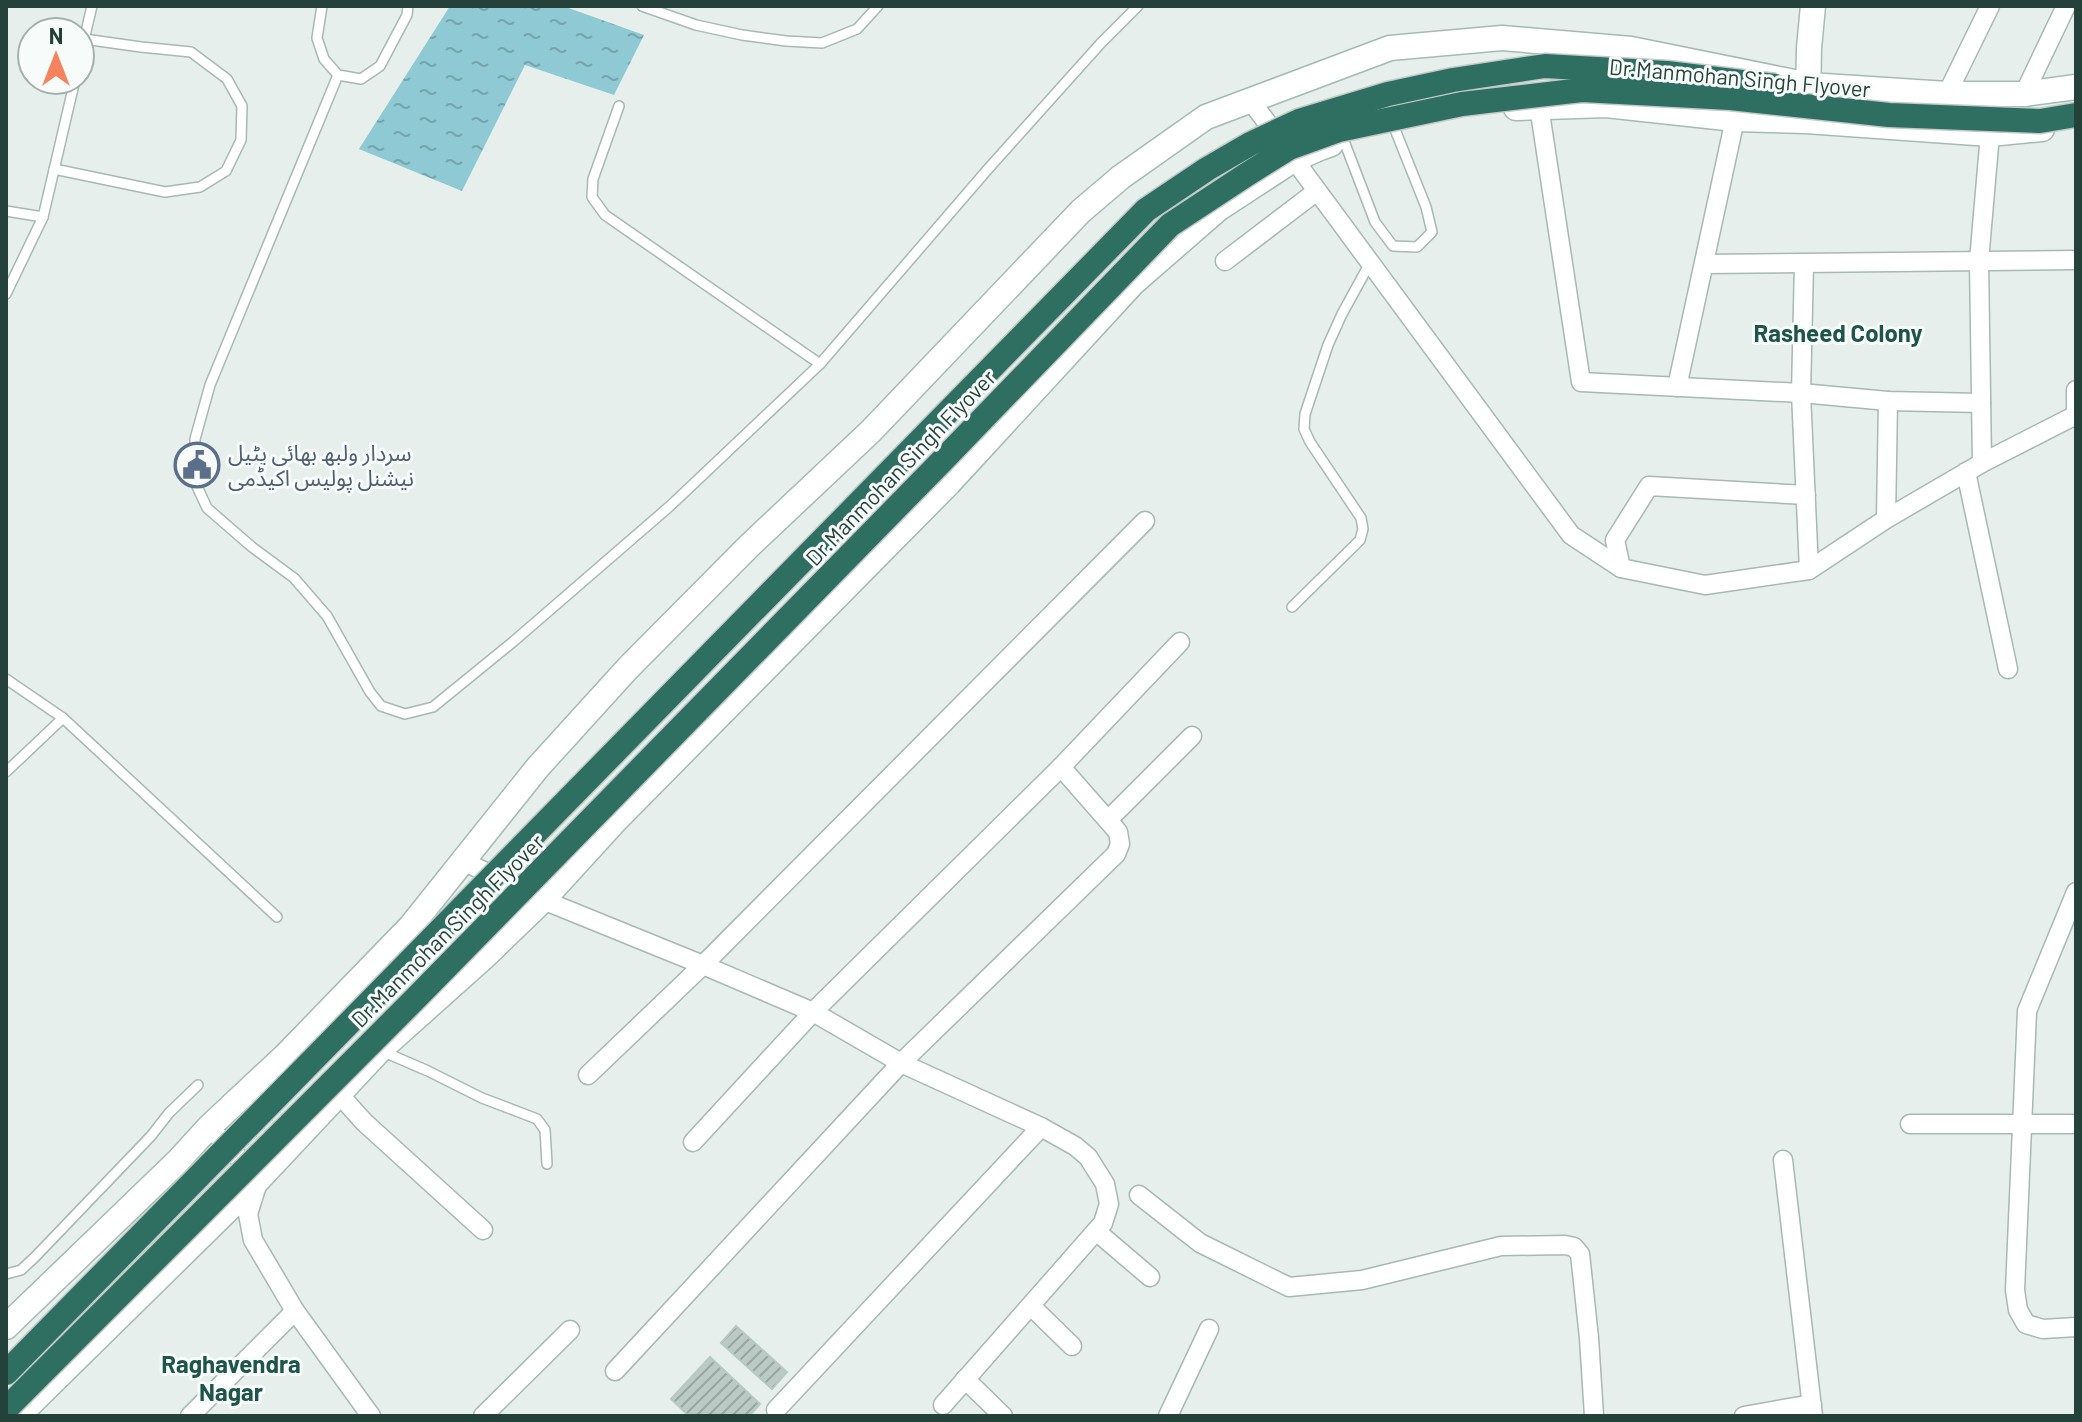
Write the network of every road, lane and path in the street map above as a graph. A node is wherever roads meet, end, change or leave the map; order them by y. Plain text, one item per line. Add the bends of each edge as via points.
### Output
1 (322, 6) edge
2 (408, 6) edge
3 (642, 6) edge
4 (878, 6) edge
5 (1138, 6) edge
6 (1813, 6) edge
7 (1990, 6) edge
8 (2066, 6) edge
9 (96, 40) edge
10 (338, 75) junction
11 (1809, 85) junction
12 (2076, 87) edge
13 (1947, 94) junction
14 (2024, 94) junction
15 (71, 96) edge
16 (2076, 99) edge
17 (1251, 101) junction
18 (619, 106) dead end
19 (1539, 106) junction
20 (2076, 115) edge
21 (1735, 119) junction
22 (1806, 121) junction
23 (2076, 126) edge
24 (1394, 127) junction
25 (1990, 134) junction
26 (1344, 141) junction
27 (1293, 160) junction
28 (54, 169) junction
29 (1317, 191) junction
30 (6, 211) edge
31 (43, 217) junction
32 (2076, 260) edge
33 (1225, 261) dead end
34 (1979, 261) junction
35 (1370, 263) junction
36 (1705, 264) junction
37 (1804, 264) junction
38 (6, 294) edge
39 (820, 364) junction
40 (1677, 387) junction
41 (2076, 390) edge
42 (1801, 393) junction
43 (1888, 401) junction
44 (1981, 403) junction
45 (2076, 415) edge
46 (1974, 468) junction
47 (1806, 495) junction
48 (1886, 519) junction
49 (1145, 521) dead end
50 (1621, 568) junction
51 (1809, 570) junction
52 (1292, 607) dead end
53 (1180, 642) dead end
54 (2008, 669) dead end
55 (6, 679) edge
56 (63, 718) junction
57 (1192, 736) dead end
58 (1061, 767) junction
59 (6, 772) edge
60 (1108, 820) junction
61 (463, 861) junction
62 (2076, 892) edge
63 (543, 900) junction
64 (277, 917) dead end
65 (703, 965) junction
66 (813, 1012) junction
67 (380, 1050) junction
68 (901, 1063) junction
69 (588, 1075) dead end
70 (198, 1085) dead end
71 (339, 1094) junction
72 (2022, 1123) junction
73 (1910, 1124) dead end
74 (2076, 1124) edge
75 (209, 1127) junction
76 (1041, 1127) junction
77 (693, 1142) dead end
78 (1783, 1160) dead end
79 (547, 1164) dead end
80 (259, 1179) junction
81 (1139, 1195) dead end
82 (483, 1230) dead end
83 (1096, 1231) junction
84 (6, 1274) edge
85 (1150, 1277) dead end
86 (1031, 1306) junction
87 (295, 1311) junction
88 (6, 1327) edge
89 (2076, 1327) edge
90 (1209, 1329) dead end
91 (570, 1330) dead end
92 (1072, 1346) dead end
93 (6, 1347) edge
94 (615, 1371) dead end
95 (6, 1373) edge
96 (965, 1379) junction
97 (46, 1388) junction
98 (943, 1405) dead end
99 (6, 1409) edge
100 (1812, 1410) edge
101 (776, 1414) edge
102 (18, 1416) edge
103 (190, 1416) edge
104 (371, 1416) edge
105 (483, 1416) edge
106 (1003, 1416) edge
107 (1168, 1416) edge
108 (1594, 1416) edge
109 (1744, 1416) edge

1 - 10 lane via 317,38 324,59
2 - 10 lane via 380,66 361,79
3 - 4 lane via 742,35 822,43 857,29
5 - 39 lane
6 - 11 street
7 - 13 street
8 - 14 street
9 - 28 lane via 191,52 227,79 242,106 241,140 226,171 200,187 165,192
10 - 39 lane via 210,385 195,439 195,482 207,508 294,578 327,616 381,706 405,714 433,707 670,506
11 - 13 street
11 - 17 street via 1631,49 1502,38 1390,48
11 - 22 street
12 - 14 street
13 - 14 street
15 - 28 lane
16 - 95 highway, Dr.Manmohan Singh Flyover, bridge via 2040,105 1945,105 1667,73 1545,66 1388,94 1299,121 1207,169 1146,210
17 - 27 street
17 - 61 street via 1206,117 1081,211 871,431 628,668 538,767
18 - 39 lane via 593,179 592,197 605,215
19 - 21 street via 1606,105
19 - 24 street
19 - 40 street via 1581,382
20 - 99 highway, Dr.Manmohan Singh Flyover, bridge via 2040,121 1889,115 1730,98 1582,90 1462,104 1339,130 1289,148 1170,225 404,1010
21 - 22 street
21 - 36 street
22 - 25 street
23 - 25 street
24 - 26 street
24 - 26 lane via 1432,232 1417,247 1393,246 1375,222
25 - 34 street
26 - 27 street
27 - 29 street
27 - 63 street via 1218,209 1133,283 949,483
28 - 31 lane
29 - 33 street
29 - 35 street
30 - 31 lane
31 - 38 lane
32 - 34 street
34 - 37 street
34 - 44 street
35 - 50 street via 1571,535
35 - 52 lane via 1328,345 1304,429 1363,529 1360,540
36 - 37 street
36 - 40 street
37 - 42 street
40 - 42 street
41 - 45 street
42 - 43 street
42 - 47 street
43 - 44 street
43 - 48 street
44 - 46 street
45 - 46 street
46 - 48 street
46 - 54 street
47 - 50 street via 1649,486 1615,540
47 - 51 street
48 - 51 street
49 - 65 street
50 - 51 street via 1705,585
53 - 58 street
55 - 56 lane
56 - 59 lane
56 - 64 lane
57 - 60 street
58 - 60 street
58 - 66 street
60 - 68 street via 1118,832 1116,854
61 - 63 street
61 - 75 street via 411,926
62 - 72 street via 2027,1011
63 - 65 street
63 - 67 street
65 - 66 street
65 - 69 street
66 - 68 street
66 - 77 street
67 - 71 street
67 - 79 lane via 537,1119 545,1130
68 - 76 street
68 - 94 street
70 - 84 lane via 35,1257 21,1270
71 - 80 street
71 - 82 street
72 - 73 street
72 - 74 street
72 - 89 street via 2018,1310 2026,1324 2043,1329
75 - 80 street
75 - 88 street
76 - 83 street via 1088,1157 1105,1184 1109,1204
76 - 101 street
78 - 100 street
80 - 87 street via 248,1214 253,1240
80 - 97 street
81 - 108 street via 1200,1243 1289,1287 1362,1280 1501,1246 1574,1247 1580,1254
83 - 85 street
83 - 86 street
86 - 92 street
86 - 96 street
87 - 103 street
87 - 104 street
90 - 107 street
91 - 105 street
93 - 97 street
96 - 98 street
96 - 106 street
97 - 102 street
100 - 109 street

